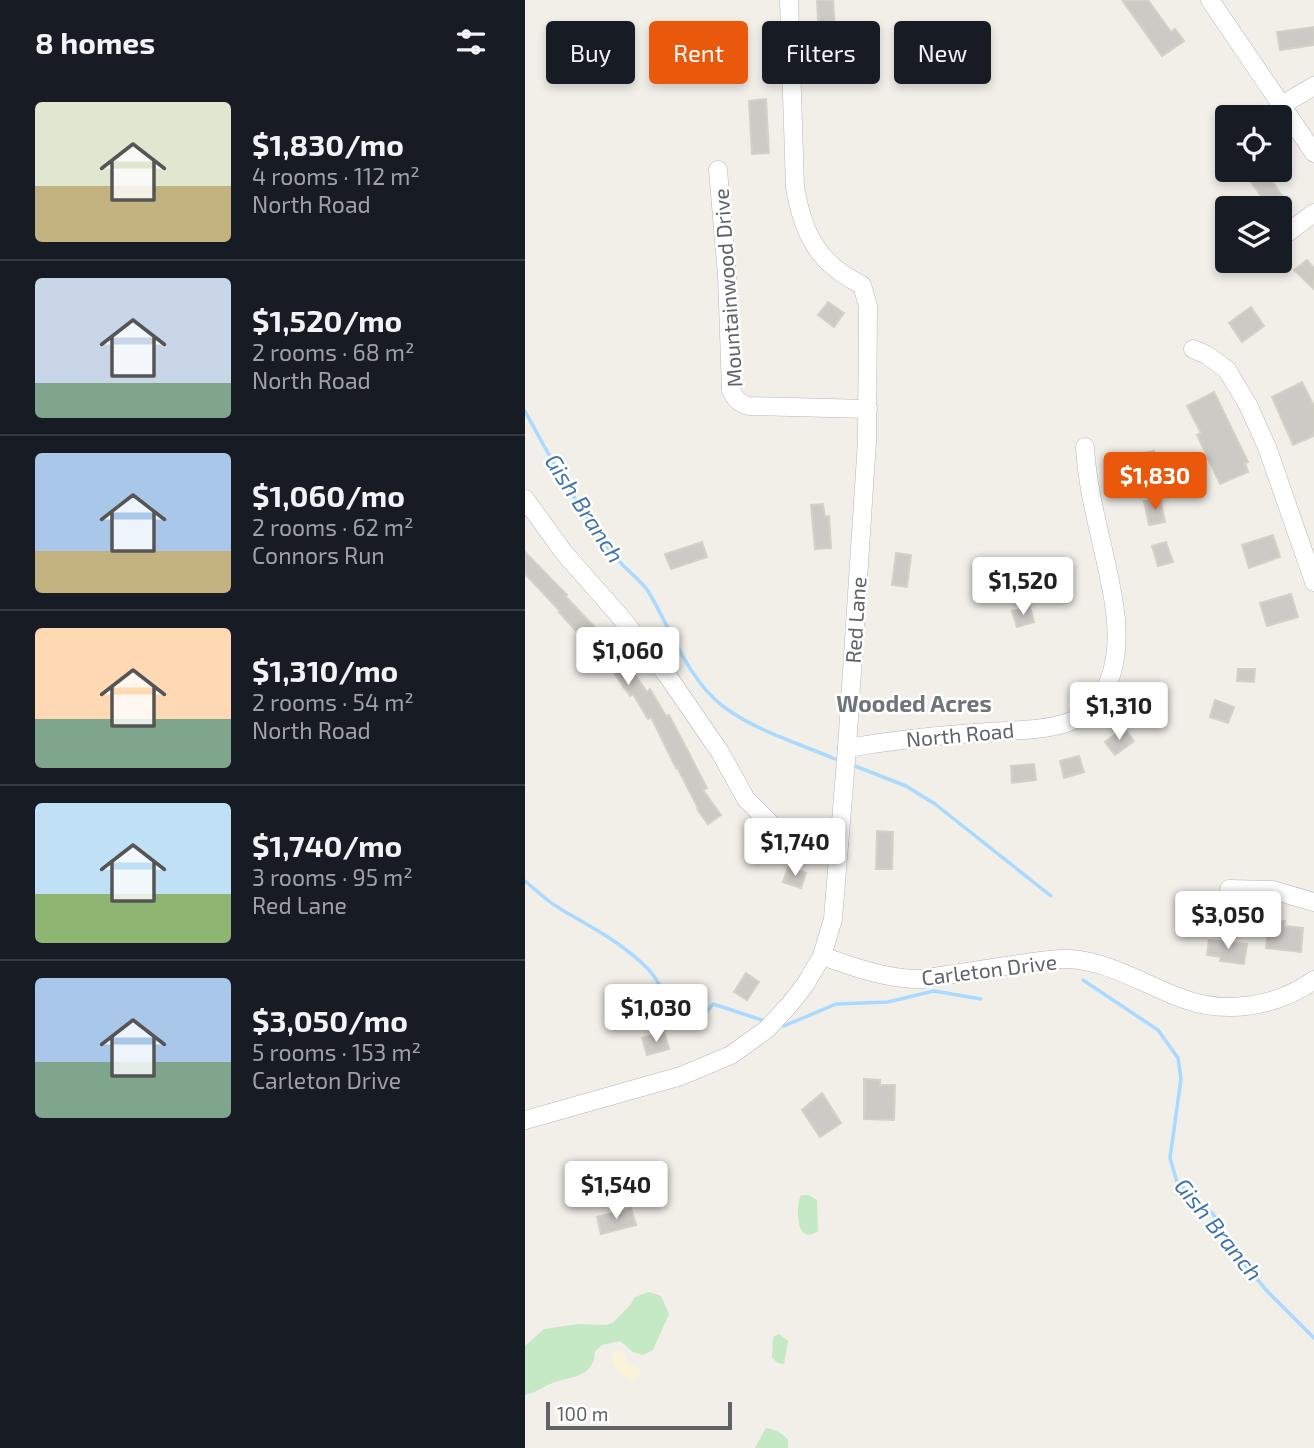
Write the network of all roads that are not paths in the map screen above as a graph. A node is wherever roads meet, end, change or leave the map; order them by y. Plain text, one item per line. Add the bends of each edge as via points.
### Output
1 (789, 0) edge
2 (1210, 0) edge
3 (1314, 86) edge
4 (1282, 105) joint
5 (1292, 120) edge
6 (1314, 153) edge
7 (718, 170) dead end
8 (1314, 213) edge
9 (1292, 229) edge
10 (1193, 349) dead end
11 (867, 409) junction
12 (1085, 447) dead end
13 (525, 499) edge
14 (1314, 582) edge
15 (847, 748) junction
16 (839, 845) junction
17 (1229, 889) dead end
18 (1314, 902) edge
19 (822, 956) junction
20 (1314, 980) edge
21 (525, 1120) edge

1 - 11 street, Red Lane via 799,213 825,261 862,285 867,306
2 - 4 street
3 - 4 street
5 - 6 street
7 - 11 street, Mountainwood Drive via 734,397 749,406
8 - 9 street
10 - 14 street via 1227,370 1248,405
11 - 15 street, Red Lane
12 - 15 street, North Road via 1089,495 1117,628 1112,674 1101,699 1083,715 1055,726 916,737
13 - 16 street via 667,675 746,799 776,829
15 - 16 street, Red Lane
16 - 19 street, Red Lane via 833,919
17 - 18 street via 1272,890
19 - 20 street, Carleton Drive via 902,979 1070,959 1114,968 1196,1003 1229,1007 1270,1002
19 - 21 street, Red Lane via 790,1004 767,1029 731,1055 681,1076

